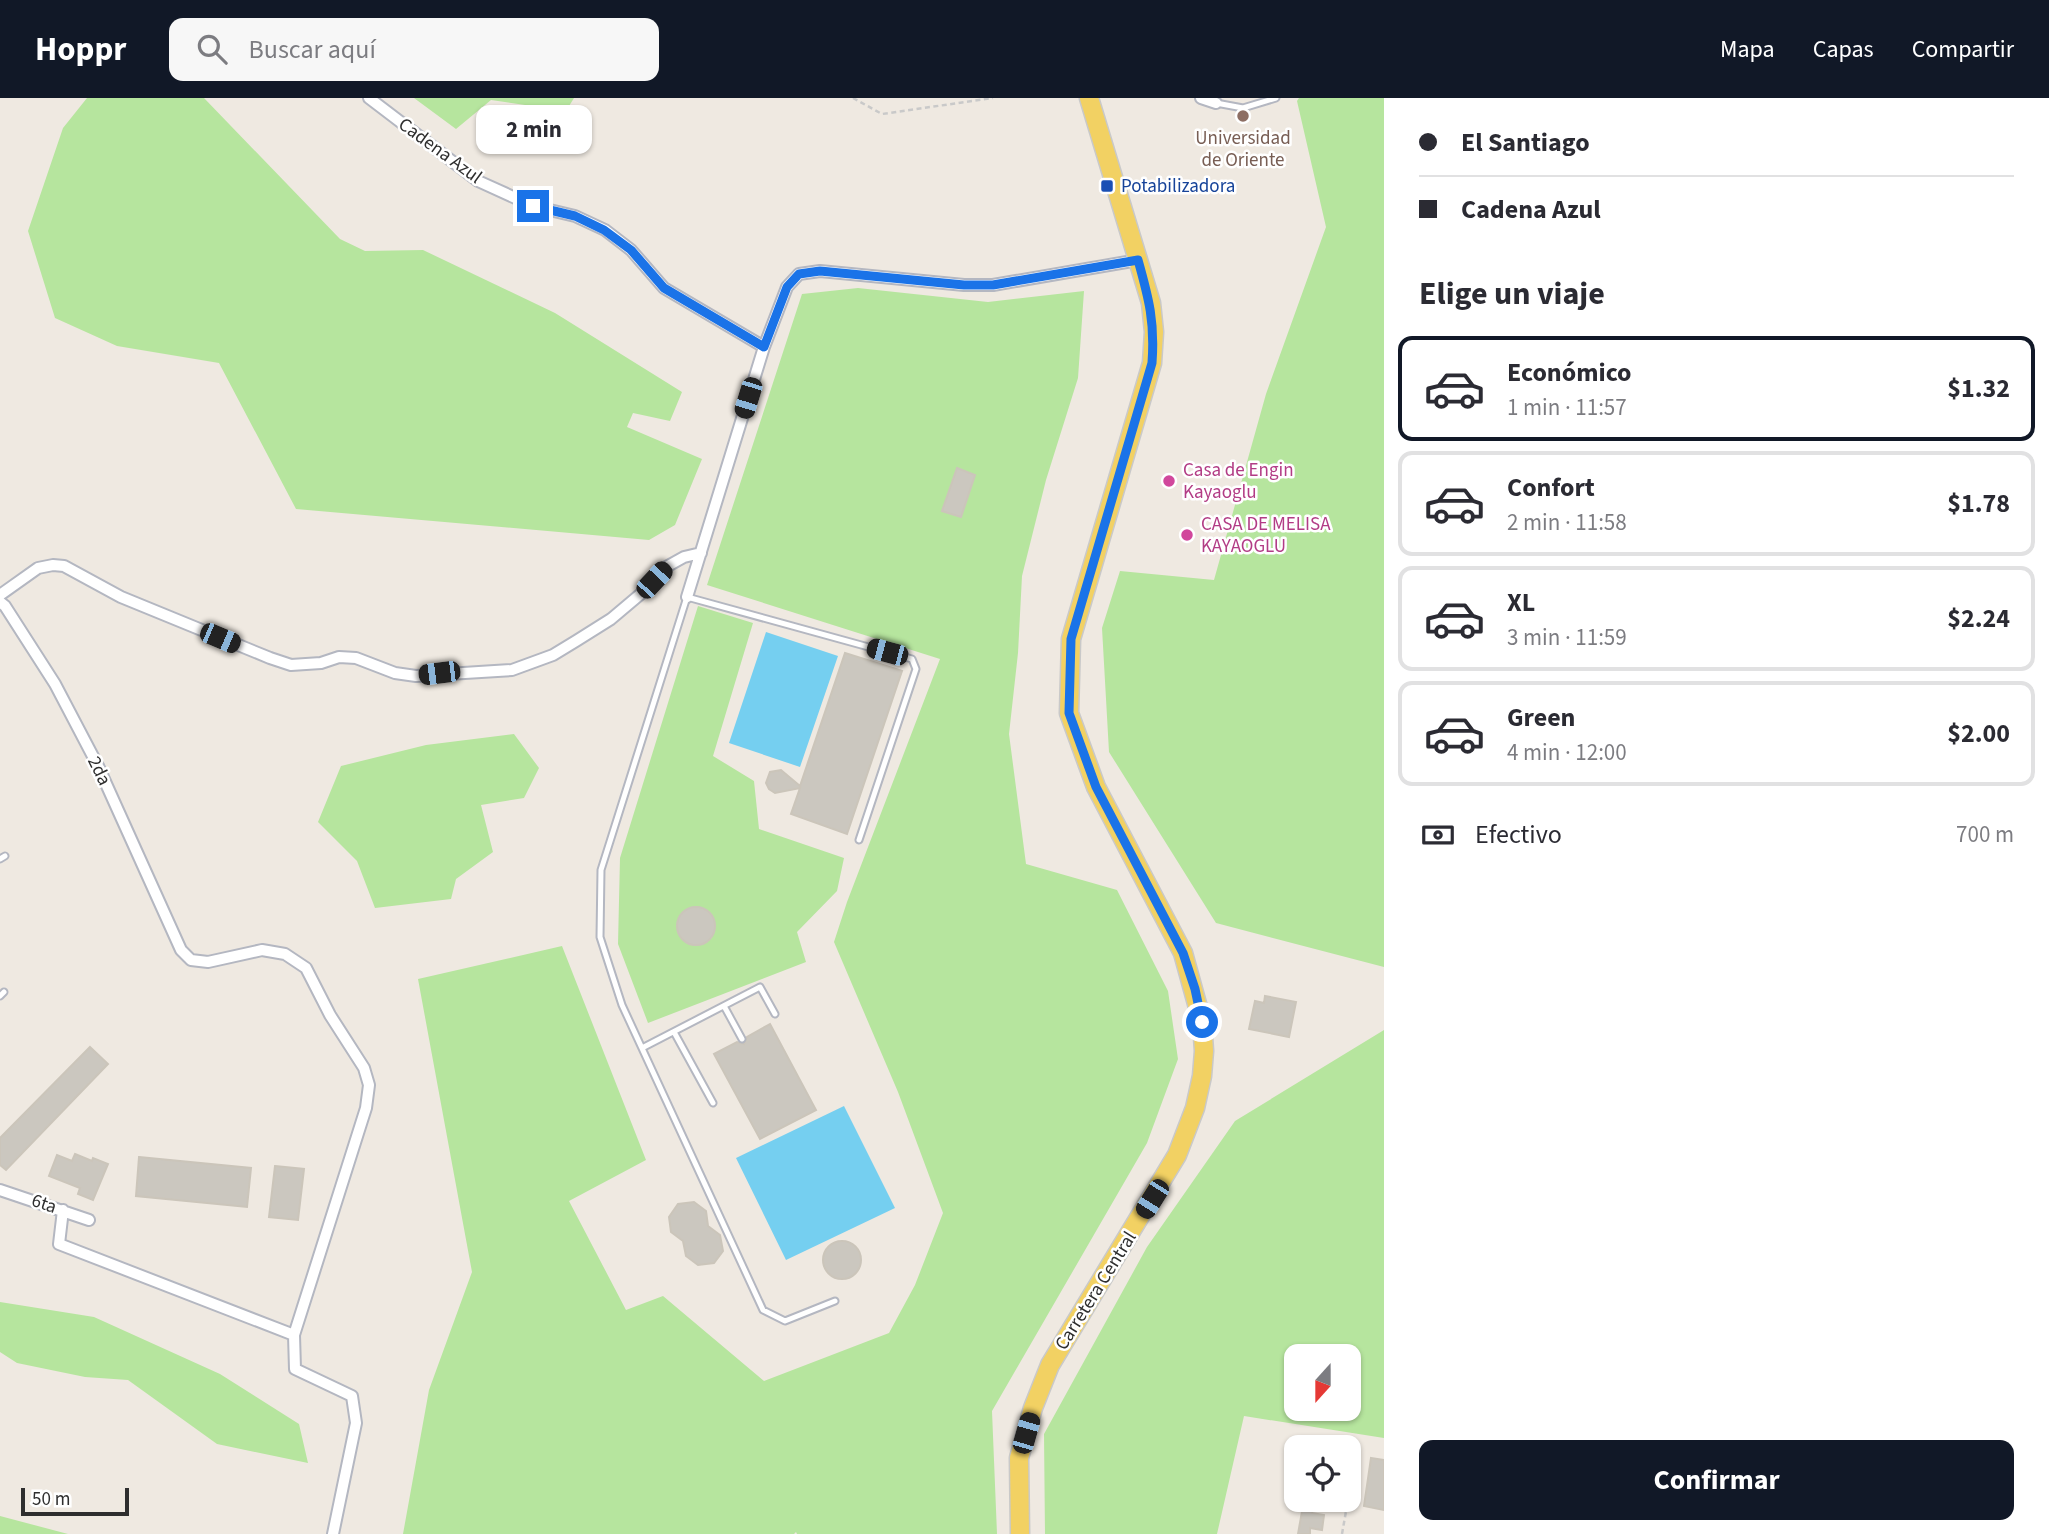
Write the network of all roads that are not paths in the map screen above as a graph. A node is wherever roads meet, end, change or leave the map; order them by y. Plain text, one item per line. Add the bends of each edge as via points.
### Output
1 (369, 98) edge
2 (1089, 98) edge
3 (1201, 98) edge
4 (1276, 98) edge
5 (1216, 103) joint
6 (1138, 260) junction
7 (764, 347) junction
8 (701, 553) junction
9 (0, 594) edge
10 (687, 597) junction
11 (0, 601) edge
12 (859, 841) dead end
13 (724, 1006) junction
14 (775, 1014) dead end
15 (674, 1032) junction
16 (742, 1039) dead end
17 (642, 1048) junction
18 (713, 1103) dead end
19 (3, 1191) edge
20 (0, 1203) edge
21 (63, 1210) junction
22 (89, 1220) dead end
23 (835, 1301) dead end
24 (294, 1335) junction
25 (333, 1534) edge
26 (1020, 1534) edge

1 - 7 street, Cadena Azul via 478,181 604,230 631,250 664,288
2 - 6 main road, Carretera Central
3 - 5 street
4 - 5 lane via 1243,108
6 - 7 street via 993,285 820,271 799,274 787,287
6 - 26 main road, Carretera Central via 1151,303 1152,363 1071,639 1069,713 1096,787 1183,953 1195,989 1204,1051 1195,1108 1177,1155 1050,1365 1033,1408 1019,1458
7 - 8 street
8 - 9 street via 666,567 611,618 552,655 512,670 416,676 338,657 291,665 121,597 64,566 38,568
8 - 10 street
10 - 12 lane via 912,659 916,669
10 - 17 lane via 601,870 600,937
11 - 24 street, 2da via 55,684 98,766 181,950 191,960 208,962 262,950 285,954 306,968 363,1068 369,1085 366,1108
13 - 14 lane via 760,987
13 - 15 lane
13 - 16 lane
15 - 17 lane
15 - 18 lane
17 - 23 lane via 763,1310 785,1321
19 - 20 street
19 - 21 street, 6ta
21 - 22 street, 6ta
21 - 24 street via 59,1244
24 - 25 street via 295,1369 352,1396 356,1423

